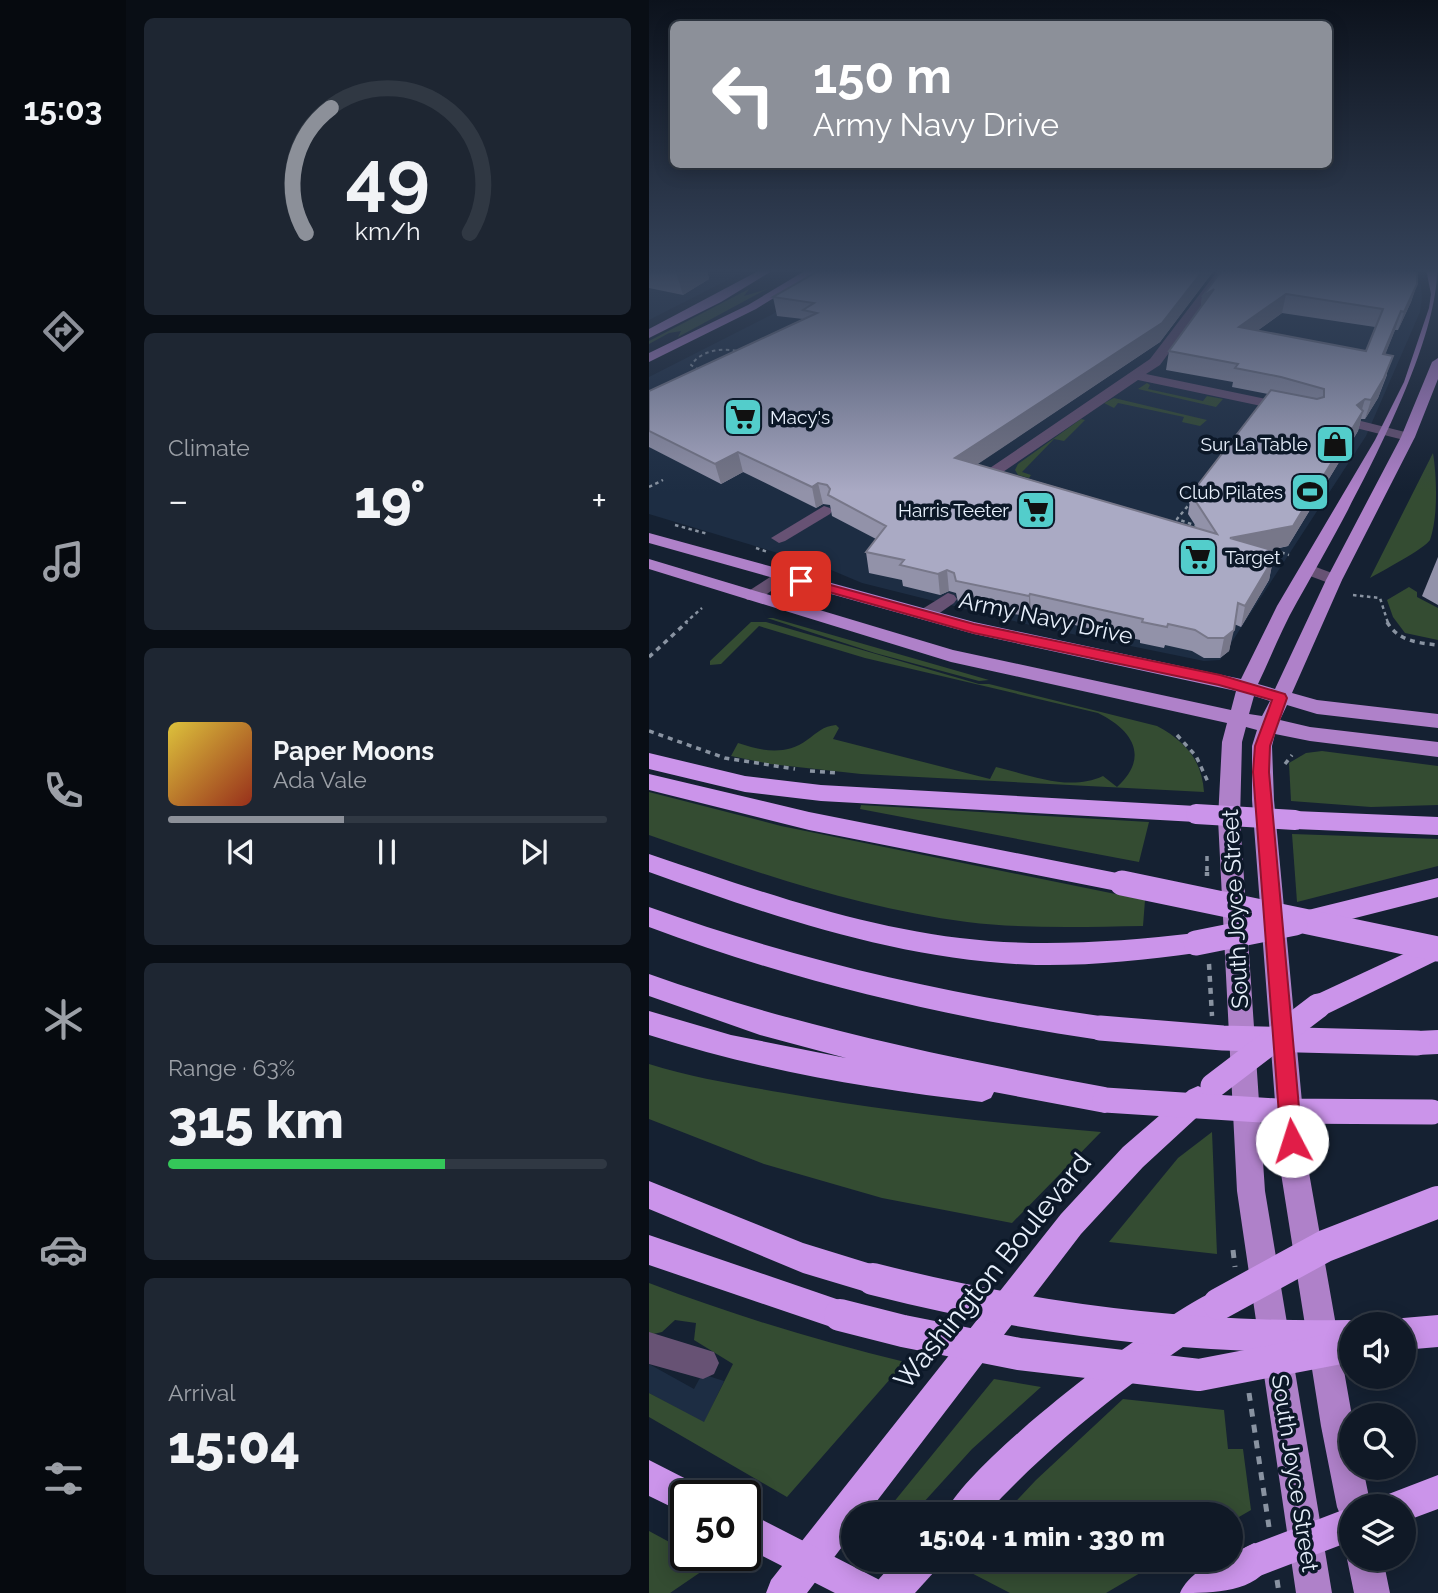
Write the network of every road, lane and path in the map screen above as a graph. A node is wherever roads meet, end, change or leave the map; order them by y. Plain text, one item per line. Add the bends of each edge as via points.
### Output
1 (679, 343) edge
2 (1172, 343) edge
3 (1424, 343) edge
4 (695, 351) dead end
5 (741, 352) edge
6 (702, 354) junction
7 (649, 358) edge
8 (1438, 362) edge
9 (701, 371) edge
10 (1137, 376) junction
11 (1302, 411) edge
12 (1361, 425) edge
13 (1386, 432) junction
14 (1408, 437) junction
15 (992, 473) edge
16 (663, 480) dead end
17 (649, 487) edge
18 (1192, 500) edge
19 (824, 511) dead end
20 (675, 525) dead end
21 (1202, 527) edge
22 (708, 534) dead end
23 (649, 537) edge
24 (779, 538) dead end
25 (1264, 547) edge
26 (756, 548) dead end
27 (768, 552) dead end
28 (1289, 555) dead end
29 (649, 564) edge
30 (1308, 569) junction
31 (781, 575) junction
32 (1334, 580) junction
33 (1353, 595) dead end
34 (753, 596) junction
35 (948, 599) dead end
36 (701, 608) dead end
37 (925, 615) junction
38 (845, 626) junction
39 (1438, 645) edge
40 (649, 657) edge
41 (1246, 689) junction
42 (1280, 698) junction
43 (1238, 718) junction
44 (1438, 721) edge
45 (1268, 725) junction
46 (649, 731) edge
47 (1438, 750) edge
48 (649, 761) edge
49 (845, 774) dead end
50 (649, 782) edge
51 (1438, 826) edge
52 (649, 863) edge
53 (1438, 887) edge
54 (649, 917) edge
55 (1438, 948) edge
56 (649, 985) edge
57 (649, 1023) edge
58 (1427, 1042) edge
59 (1105, 1100) junction
60 (1435, 1112) edge
61 (649, 1195) edge
62 (1438, 1202) edge
63 (649, 1250) edge
64 (1339, 1336) edge
65 (649, 1348) edge
66 (1339, 1348) edge
67 (703, 1363) dead end
68 (1438, 1492) edge
69 (1351, 1494) edge
70 (1416, 1500) edge
71 (975, 1502) edge
72 (1339, 1529) edge
73 (761, 1537) edge
74 (1367, 1571) edge
75 (910, 1572) edge
76 (794, 1580) edge
77 (765, 1593) edge
78 (870, 1593) edge
79 (892, 1593) edge
80 (1198, 1593) edge
81 (1313, 1593) edge
82 (1372, 1593) edge

1 - 7 main road
2 - 10 lane
3 - 13 main road, South Joyce Street
4 - 6 path
5 - 6 path via 726,349
6 - 9 path via 691,365
8 - 14 main road, South Joyce Street
10 - 11 lane
10 - 15 lane
12 - 13 lane
13 - 14 lane
13 - 30 main road, South Joyce Street
14 - 32 main road, South Joyce Street
16 - 17 path
18 - 21 path via 1177,519
19 - 24 lane
20 - 22 path
23 - 31 main road, Army Navy Drive
25 - 28 path
26 - 27 path
29 - 34 main road
30 - 32 lane
30 - 41 main road, South Joyce Street
31 - 34 lane
31 - 37 main road, Army Navy Drive
32 - 42 main road, South Joyce Street
33 - 39 path via 1380,597 1394,632
34 - 38 main road
35 - 37 lane
36 - 40 path
37 - 38 main road via 912,625 895,629
37 - 41 main road, Army Navy Drive
38 - 43 main road via 951,656
41 - 42 main road, Army Navy Drive
41 - 43 main road, South Joyce Street
42 - 44 main road, Army Navy Drive via 1317,707
42 - 45 main road, South Joyce Street
43 - 45 main road
43 - 81 main road, South Joyce Street via 1232,742 1229,818 1251,1191
45 - 47 main road
45 - 69 main road, South Joyce Street via 1262,746 1263,800 1294,1167
46 - 49 path via 725,758
48 - 51 highway, bridge via 745,783 821,793
50 - 55 highway, bridge via 809,821
52 - 53 highway, bridge via 791,911 921,943 997,952 1074,954 1196,943
54 - 58 highway, bridge via 752,954 878,990 1017,1017 1223,1038
55 - 76 highway, Washington Boulevard, bridge via 1318,1006 1213,1086 1133,1157 1071,1224
56 - 59 highway via 856,1049
57 - 59 highway via 754,1054 835,1070
59 - 60 highway, bridge via 1277,1111
61 - 64 highway, bridge via 803,1258 942,1298 1091,1323 1255,1337
62 - 71 highway, bridge via 1348,1236 1258,1280 1157,1344 1092,1390
63 - 66 highway, bridge via 840,1315 1019,1354 1199,1375
65 - 67 lane
68 - 70 highway
72 - 80 highway, bridge via 1254,1561
73 - 78 highway, bridge
74 - 82 main road
75 - 79 highway
76 - 77 highway, Washington Boulevard

